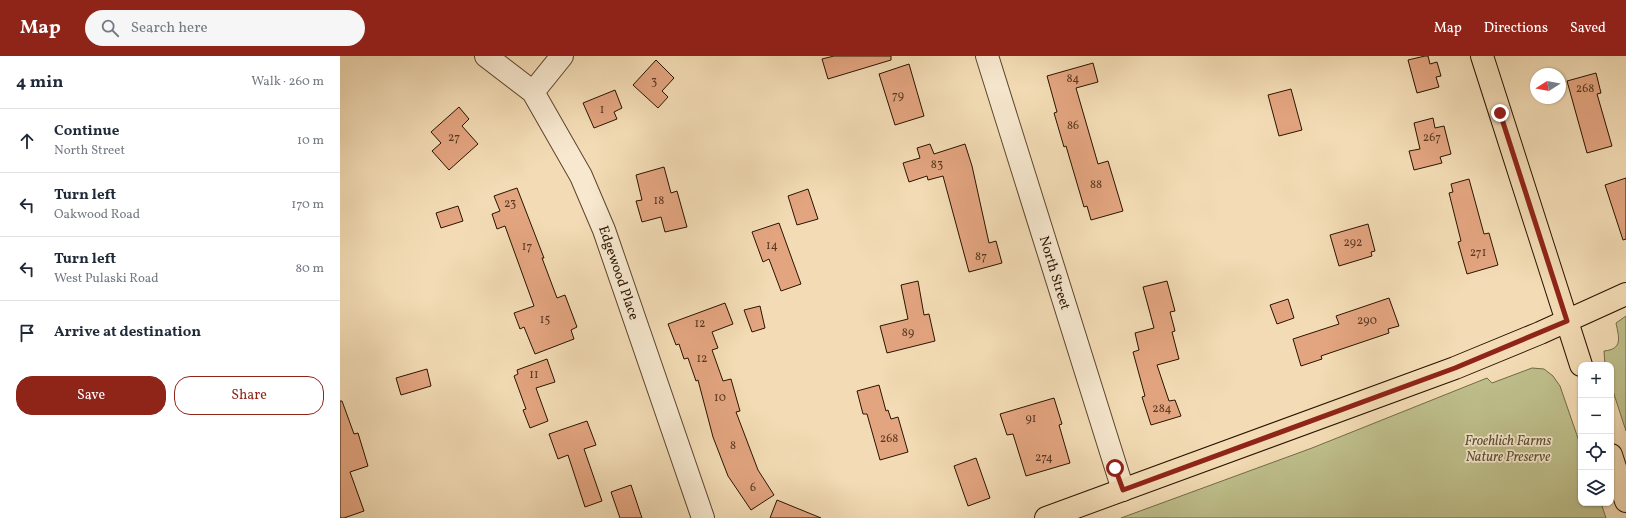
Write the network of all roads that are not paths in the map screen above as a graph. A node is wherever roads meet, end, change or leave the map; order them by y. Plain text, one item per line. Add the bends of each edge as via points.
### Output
1 (486, 56) edge
2 (562, 56) edge
3 (987, 56) edge
4 (1482, 56) edge
5 (533, 92) junction
6 (1626, 294) edge
7 (1567, 321) junction
8 (1580, 362) edge
9 (1614, 464) edge
10 (1123, 490) junction
11 (1626, 500) edge
12 (703, 518) edge
13 (1046, 518) edge

1 - 5 street, Edgewood Place
2 - 5 street
3 - 10 street, North Street
4 - 7 main road
5 - 12 street, Edgewood Place via 581,176 604,230
6 - 7 main road
7 - 8 main road
7 - 10 main road via 1448,371
9 - 11 main road
10 - 13 main road

